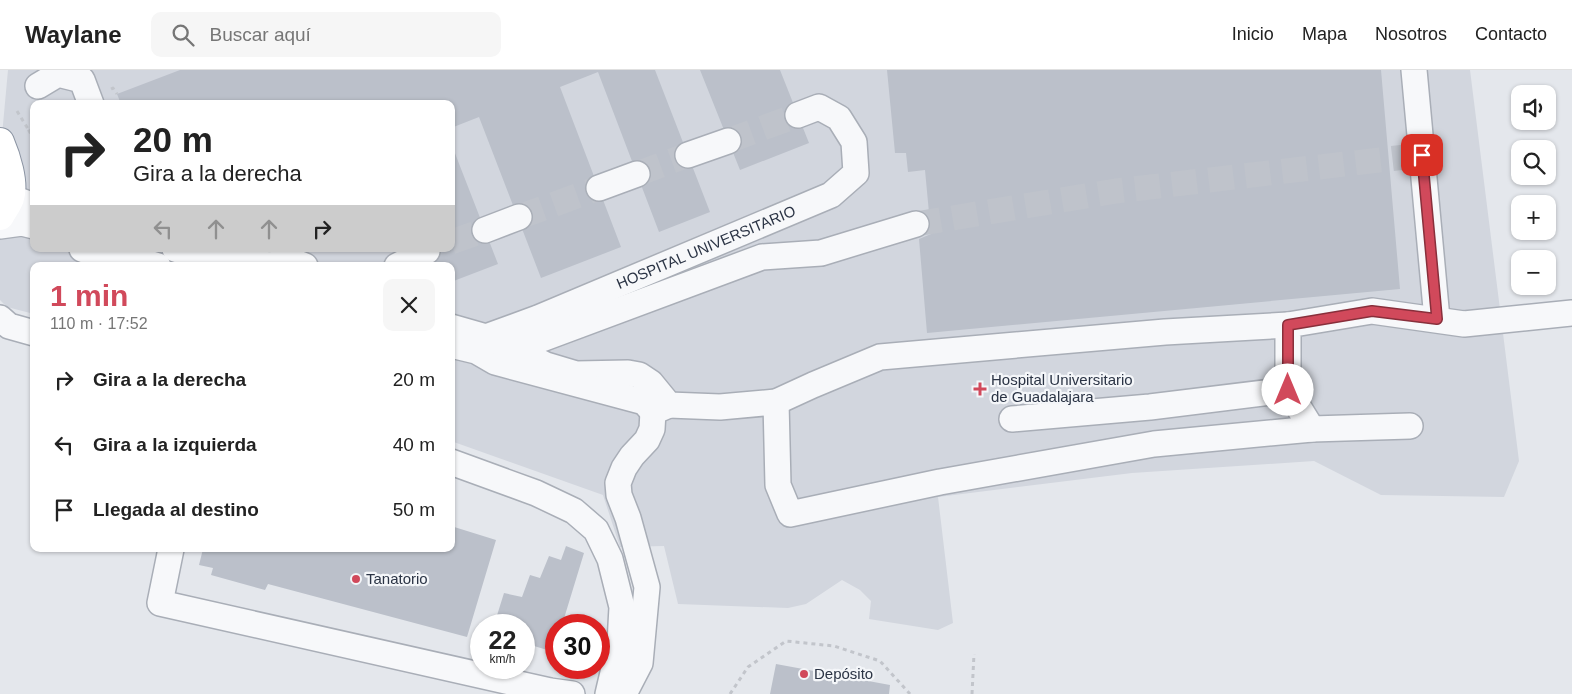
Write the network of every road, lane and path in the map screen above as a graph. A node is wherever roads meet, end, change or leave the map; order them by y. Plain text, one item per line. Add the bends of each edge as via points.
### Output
1 (1414, 70) edge
2 (85, 73) edge
3 (34, 93) edge
4 (90, 100) edge
5 (798, 115) tunnel mouth
6 (30, 116) edge
7 (28, 128) joint
8 (30, 132) edge
9 (728, 140) tunnel mouth
10 (0, 142) edge
11 (688, 155) tunnel mouth
12 (637, 174) tunnel mouth
13 (599, 188) tunnel mouth
14 (15, 206) edge
15 (519, 217) tunnel mouth
16 (916, 224) tunnel mouth
17 (30, 225) edge
18 (0, 226) edge
19 (485, 230) tunnel mouth
20 (109, 252) edge
21 (184, 252) edge
22 (425, 252) edge
23 (144, 262) edge
24 (236, 262) edge
25 (280, 262) edge
26 (297, 262) edge
27 (405, 262) edge
28 (1572, 313) edge
29 (1437, 319) junction
30 (3, 324) edge
31 (1288, 325) junction
32 (455, 330) edge
33 (30, 332) edge
34 (481, 344) junction
35 (455, 345) edge
36 (515, 349) junction
37 (1288, 390) junction
38 (776, 402) junction
39 (1150, 407) junction
40 (661, 408) junction
41 (1012, 419) dead end
42 (1410, 426) dead end
43 (1312, 429) junction
44 (1154, 444) junction
45 (455, 464) edge
46 (171, 552) edge
47 (974, 654) dead end
48 (572, 694) edge
49 (608, 694) edge
50 (619, 694) edge
51 (730, 694) edge
52 (910, 694) edge
53 (972, 694) edge

1 - 29 street
2 - 3 street via 58,74
2 - 4 street
5 - 34 street, HOSPITAL UNIVERSITARIO via 818,107 839,118 854,142 856,173 832,195
6 - 7 path
7 - 8 path
9 - 11 street
10 - 14 highway via 7,159
12 - 13 street
15 - 19 street
16 - 36 street via 820,253 762,257
17 - 18 street
20 - 23 street
21 - 24 street via 201,258
22 - 27 street
25 - 26 street
28 - 29 street via 1464,324
29 - 31 street via 1372,311
30 - 33 street
31 - 37 street
31 - 38 street via 1155,332 880,356
32 - 34 street
34 - 35 street
34 - 36 street
34 - 40 street via 495,362
36 - 40 street via 546,365 576,374 639,375 651,383
37 - 39 street
37 - 43 street
38 - 40 street
38 - 44 street via 778,485 790,514 940,482
39 - 41 street
39 - 44 street
40 - 50 street via 647,440 632,456 618,483 647,588 640,663 625,692
42 - 43 street
43 - 44 street
45 - 49 street via 574,511 596,530 610,560 622,607 620,643
46 - 48 street via 160,603
47 - 53 path
51 - 52 path via 748,667 786,641 834,646 880,661

